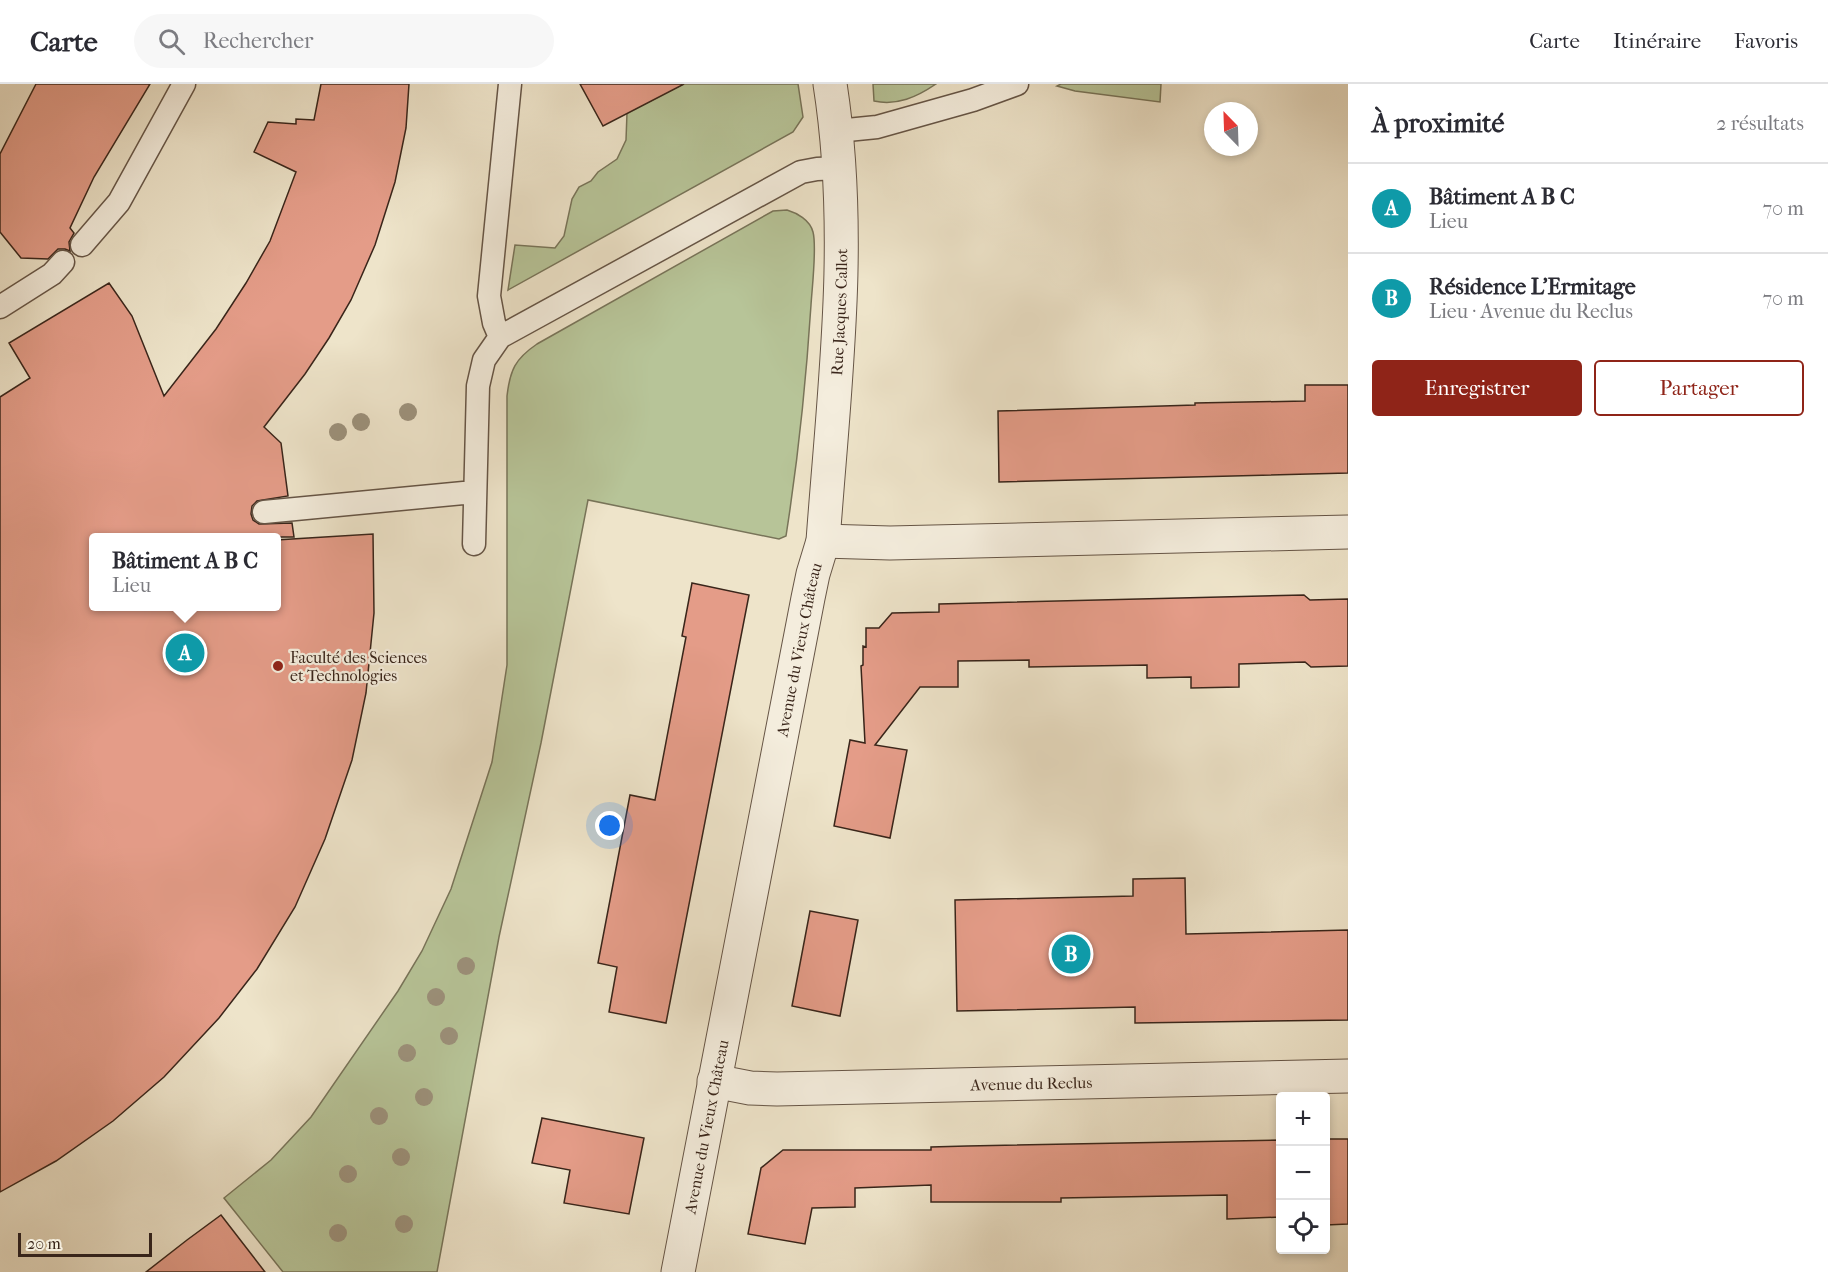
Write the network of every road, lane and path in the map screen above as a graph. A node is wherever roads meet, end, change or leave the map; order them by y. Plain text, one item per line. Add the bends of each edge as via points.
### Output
1 (184, 84) edge
2 (510, 84) edge
3 (830, 84) edge
4 (1017, 84) edge
5 (974, 92) edge
6 (837, 131) junction
7 (840, 168) junction
8 (82, 245) dead end
9 (63, 262) dead end
10 (0, 307) edge
11 (500, 338) junction
12 (474, 492) junction
13 (264, 512) dead end
14 (1348, 532) edge
15 (823, 541) junction
16 (474, 544) dead end
17 (1348, 1077) edge
18 (714, 1081) junction
19 (678, 1272) edge

1 - 8 lane via 119,202
2 - 11 lane via 489,296
3 - 6 street, Rue Jacques Callot
4 - 5 lane
5 - 6 lane via 877,127
6 - 7 street, Rue Jacques Callot
7 - 11 lane via 801,172
7 - 15 street, Rue Jacques Callot via 841,324
9 - 10 lane via 52,274
11 - 12 lane via 484,360 478,386
12 - 13 lane
12 - 16 lane
14 - 15 street, Avenue du Vieux Château via 890,543
15 - 18 street, Avenue du Vieux Château via 813,574
17 - 18 street, Avenue du Reclus via 777,1089
18 - 19 street, Avenue du Vieux Château

